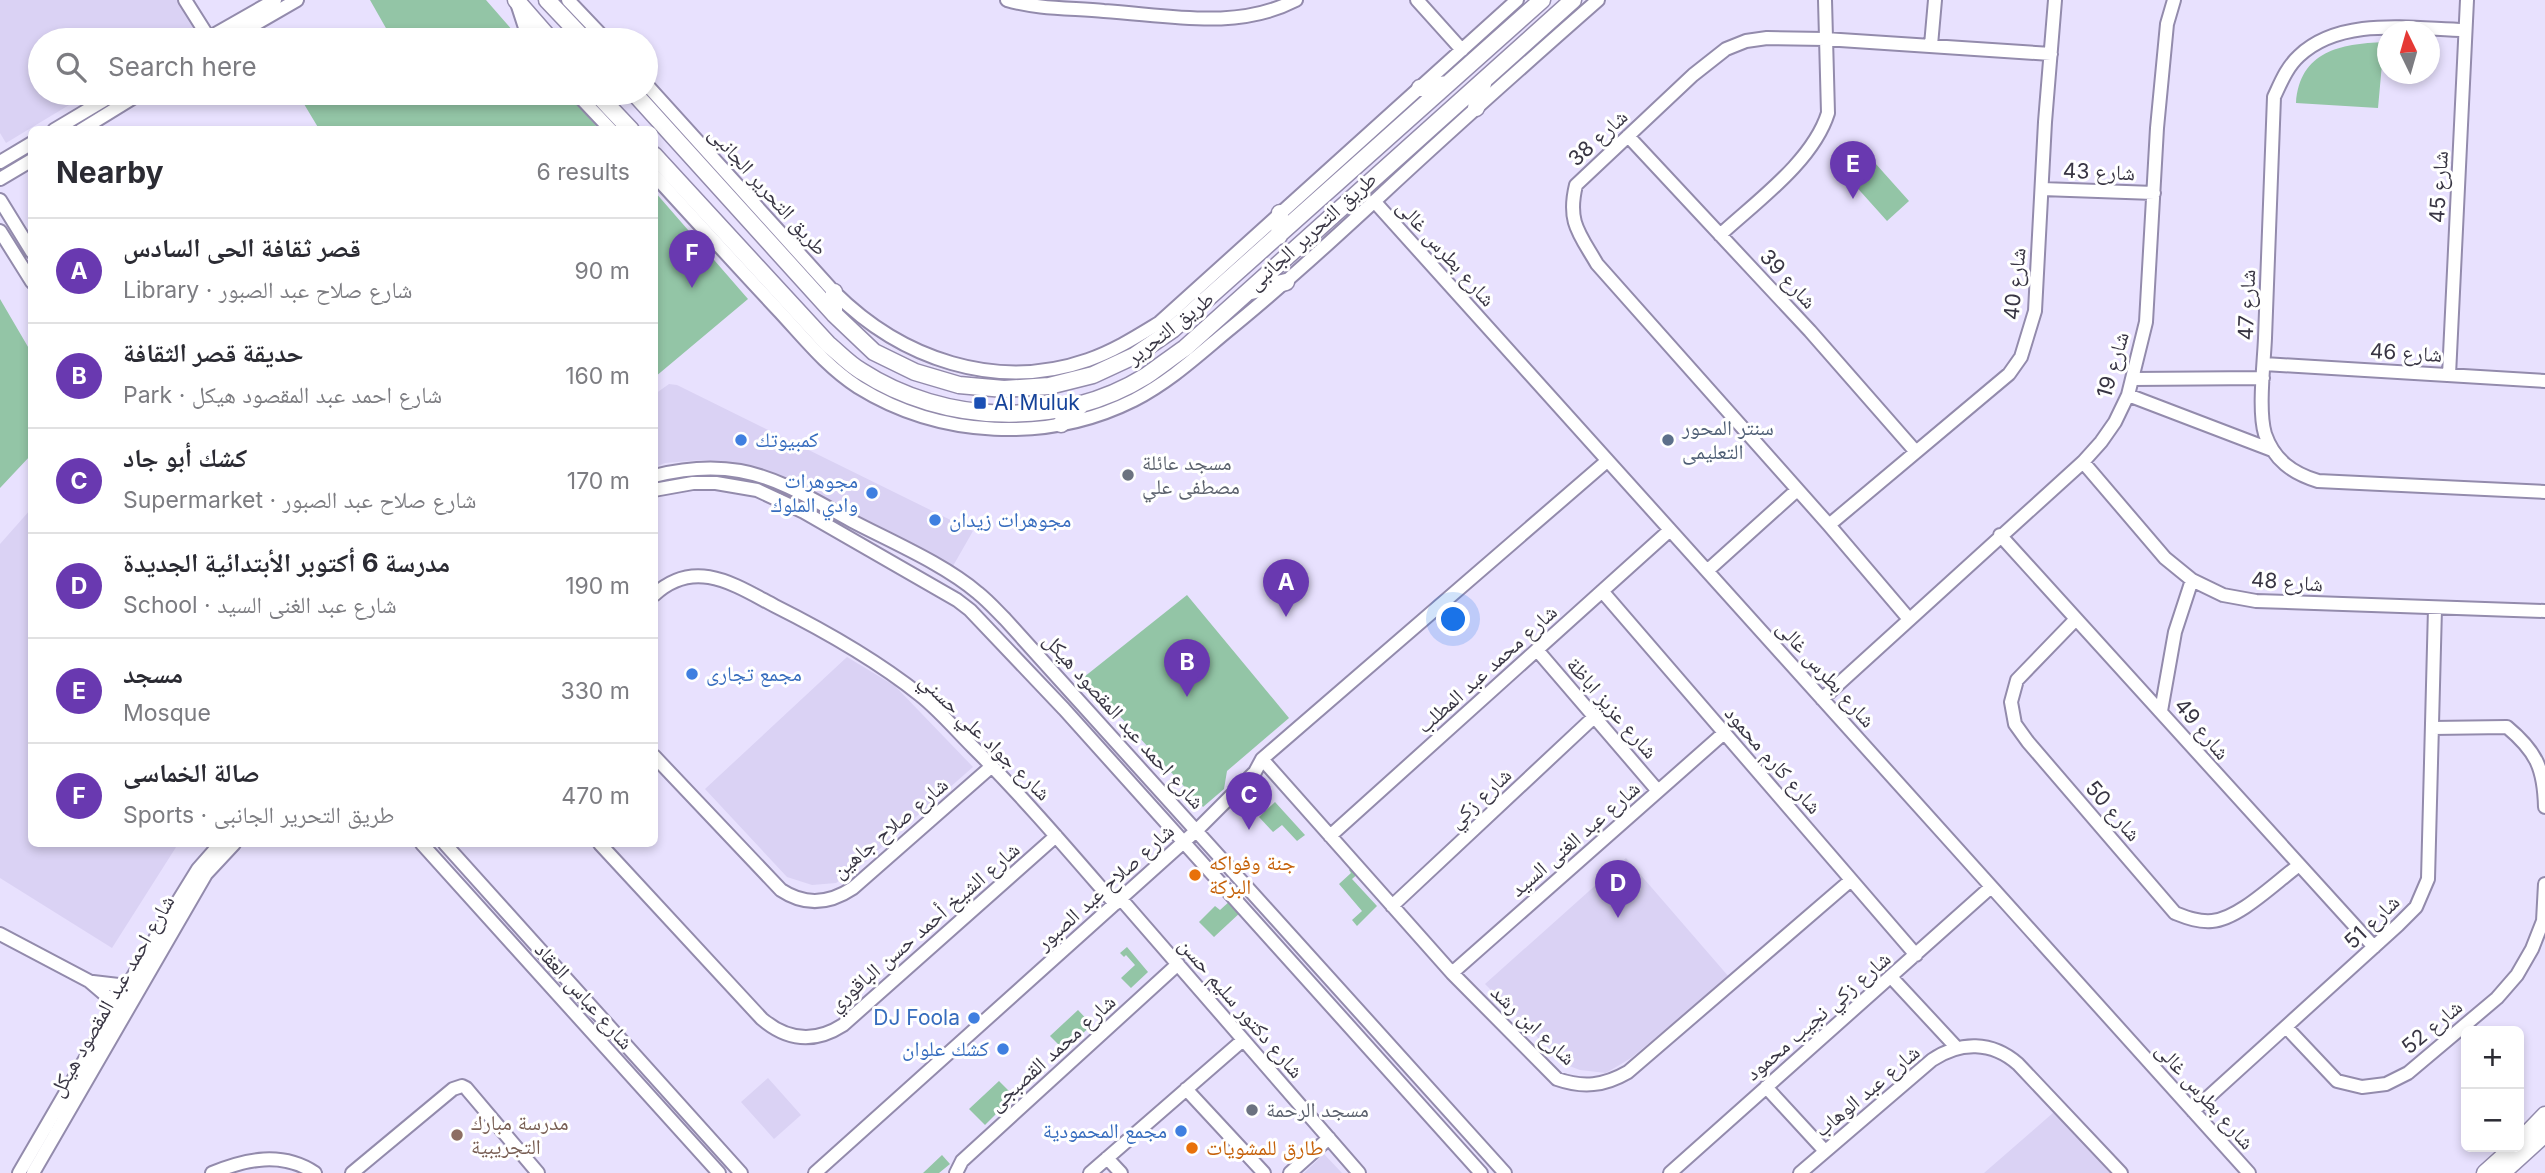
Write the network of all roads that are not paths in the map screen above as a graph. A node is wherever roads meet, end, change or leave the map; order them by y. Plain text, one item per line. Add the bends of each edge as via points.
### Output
1 (185, 0) edge
2 (275, 0) edge
3 (297, 0) edge
4 (516, 0) edge
5 (547, 0) edge
6 (568, 0) edge
7 (1007, 0) edge
8 (1296, 0) edge
9 (1417, 0) edge
10 (1517, 0) edge
11 (1544, 0) edge
12 (1598, 0) edge
13 (1825, 0) edge
14 (1935, 0) edge
15 (2055, 0) edge
16 (2174, 0) edge
17 (2467, 0) edge
18 (1567, 5) edge
19 (1117, 6) edge
20 (1516, 23) junction
21 (201, 28) edge
22 (226, 28) edge
23 (249, 28) edge
24 (525, 28) edge
25 (540, 28) edge
26 (574, 28) edge
27 (595, 28) edge
28 (2465, 30) junction
29 (1825, 39) junction
30 (1527, 41) junction
31 (1931, 45) junction
32 (1462, 50) junction
33 (2051, 54) junction
34 (1484, 80) junction
35 (1448, 84) junction
36 (1420, 88) junction
37 (96, 105) edge
38 (122, 105) edge
39 (592, 105) edge
40 (603, 105) edge
41 (618, 105) edge
42 (651, 105) edge
43 (653, 105) edge
44 (1476, 108) junction
45 (614, 122) edge
46 (61, 126) edge
47 (87, 126) edge
48 (1628, 136) junction
49 (28, 145) edge
50 (658, 159) edge
51 (0, 162) edge
52 (28, 162) edge
53 (0, 179) edge
54 (658, 179) edge
55 (2042, 189) junction
56 (2154, 193) junction
57 (0, 200) edge
58 (1374, 201) junction
59 (1280, 213) junction
60 (0, 231) edge
61 (1720, 235) junction
62 (1279, 236) junction
63 (28, 246) edge
64 (28, 276) edge
65 (1286, 282) junction
66 (834, 292) junction
67 (1249, 292) junction
68 (793, 305) junction
69 (834, 314) junction
70 (792, 326) junction
71 (2264, 364) junction
72 (2449, 375) junction
73 (2263, 378) junction
74 (2133, 379) junction
75 (2545, 381) edge
76 (2128, 395) junction
77 (1085, 402) junction
78 (1061, 424) junction
79 (2272, 450) junction
80 (1916, 452) junction
81 (1608, 461) junction
82 (2082, 462) junction
83 (741, 471) junction
84 (658, 476) edge
85 (739, 486) junction
86 (658, 489) edge
87 (1797, 490) junction
88 (2545, 492) edge
89 (1829, 525) junction
90 (1670, 530) junction
91 (2000, 535) junction
92 (1706, 571) junction
93 (2192, 580) junction
94 (1602, 591) junction
95 (658, 592) edge
96 (2435, 608) junction
97 (2545, 611) edge
98 (1005, 619) junction
99 (1909, 619) junction
100 (2077, 619) junction
101 (993, 632) junction
102 (1536, 650) junction
103 (1822, 699) junction
104 (2161, 710) junction
105 (1594, 718) junction
106 (2432, 728) junction
107 (1724, 733) junction
108 (1262, 759) junction
109 (658, 760) edge
110 (992, 766) junction
111 (1658, 791) junction
112 (2545, 807) edge
113 (1197, 830) junction
114 (1056, 836) junction
115 (1330, 836) junction
116 (1184, 842) junction
117 (217, 847) edge
118 (231, 847) edge
119 (425, 847) edge
120 (448, 847) edge
121 (603, 847) edge
122 (2298, 866) junction
123 (1851, 880) junction
124 (2545, 884) edge
125 (1991, 887) junction
126 (1118, 902) junction
127 (1392, 906) junction
128 (0, 934) edge
129 (2374, 947) junction
130 (1916, 955) junction
131 (1178, 964) junction
132 (1452, 973) junction
133 (1891, 977) junction
134 (89, 981) junction
135 (127, 986) junction
136 (116, 1004) junction
137 (2286, 1027) junction
138 (1243, 1040) junction
139 (1957, 1048) junction
140 (1766, 1087) junction
141 (1186, 1089) junction
142 (2193, 1111) junction
143 (2545, 1115) edge
144 (2545, 1134) edge
145 (2524, 1137) edge
146 (1329, 1138) junction
147 (1825, 1151) junction
148 (2508, 1152) edge
149 (1107, 1158) junction
150 (20, 1173) edge
151 (33, 1173) edge
152 (212, 1173) edge
153 (315, 1173) edge
154 (352, 1173) edge
155 (538, 1173) edge
156 (719, 1173) edge
157 (741, 1173) edge
158 (815, 1173) edge
159 (956, 1173) edge
160 (1090, 1173) edge
161 (1121, 1173) edge
162 (1264, 1173) edge
163 (1290, 1173) edge
164 (1359, 1173) edge
165 (1481, 1173) edge
166 (1505, 1173) edge
167 (1670, 1173) edge
168 (1800, 1173) edge
169 (2121, 1173) edge
170 (2249, 1173) edge
171 (2485, 1173) edge
172 (2502, 1173) edge

1 - 21 street
2 - 22 street
3 - 23 street
4 - 24 street
4 - 25 street
5 - 26 street
6 - 27 street
7 - 19 street via 1054,7
8 - 19 street via 1251,16 1217,20
9 - 32 street
10 - 32 street, طريق التحرير الجانبى
11 - 18 street via 1553,10
11 - 20 street, طريق التحرير
12 - 44 street, طريق التحرير الجانبى
13 - 29 street
14 - 31 street
15 - 33 street, شارع 40
16 - 56 street, شارع 19 via 2167,24
17 - 28 street, شارع 45
18 - 30 street, طريق التحرير
20 - 30 street via 1526,29
20 - 35 street, طريق التحرير
28 - 71 street, شارع 47 via 2343,33 2320,41 2284,75 2274,97
28 - 72 street, شارع 45
29 - 31 street, شارع 38
29 - 48 street, شارع 38 via 1767,38 1727,49
29 - 61 street via 1828,113 1819,135 1805,155
30 - 34 street, طريق التحرير
31 - 33 street, شارع 38
32 - 36 street, طريق التحرير الجانبى
33 - 55 street, شارع 40
34 - 44 street
34 - 67 street, طريق التحرير
35 - 36 street
35 - 62 street, طريق التحرير
36 - 59 street, طريق التحرير الجانبى
37 - 46 street
38 - 47 street
39 - 45 street
40 - 45 street
41 - 45 street
42 - 69 street, طريق التحرير
43 - 66 street, طريق التحرير الجانبى
44 - 58 street, طريق التحرير الجانبى
48 - 61 street, شارع 39
48 - 87 street, شارع 38 via 1576,185 1571,206 1575,227 1597,264
49 - 51 street
50 - 68 street, طريق التحرير
52 - 53 street
54 - 70 street, طريق التحرير الجانبى
55 - 56 street, شارع 43
55 - 80 street, شارع 40 via 2035,311 2021,358 2009,374
56 - 74 street, شارع 19 via 2147,314
57 - 63 street
58 - 65 street, طريق التحرير الجانبى
58 - 81 street, شارع بطرس غالى
59 - 62 street
59 - 66 street, طريق التحرير الجانبى via 1159,323 1125,345 1047,370 1006,372 926,356 889,337
60 - 64 street
61 - 80 street, شارع 39
62 - 69 street, طريق التحرير via 1172,330 1134,356 1049,386 1004,389 959,384 915,372 874,352
65 - 67 street
65 - 78 street, طريق التحرير الجانبى via 1167,381 1133,401
66 - 69 street
67 - 77 street, طريق التحرير via 1144,377
68 - 70 street
68 - 77 street, طريق التحرير via 860,371 904,394 952,408 1002,414 1051,411
70 - 78 street, طريق التحرير الجانبى via 841,375 899,408 986,428
71 - 72 street, شارع 46
71 - 73 street, شارع 47
72 - 75 street, شارع 46
73 - 74 street
73 - 79 street, شارع 47 via 2264,430
74 - 76 street, شارع 19
76 - 79 street
76 - 82 street, شارع 19 via 2115,422
77 - 78 street
79 - 88 street via 2284,465 2318,481
80 - 89 street, شارع 40
81 - 90 street, شارع بطرس غالى
81 - 108 street, شارع صلاح عبد الصبور
82 - 91 street, شارع 19
82 - 93 street, شارع 48 via 2165,558
83 - 84 street, شارع احمد عبد المقصود هيكل via 693,469
83 - 85 street
83 - 98 street, شارع احمد عبد المقصود هيكل via 810,498 954,576
85 - 86 street, شارع احمد عبد المقصود هيكل via 693,483
85 - 101 street, شارع احمد عبد المقصود هيكل via 774,497 837,531 957,600
87 - 89 street, شارع 38
87 - 92 street
89 - 99 street, شارع 38
90 - 92 street, شارع بطرس غالى
90 - 94 street, شارع محمد عبد المطلب
91 - 99 street, شارع 19
91 - 100 street, شارع 49
92 - 103 street, شارع بطرس غالى
93 - 96 street, شارع 48 via 2223,595 2256,601
93 - 104 street via 2175,632
94 - 102 street, شارع محمد عبد المطلب
94 - 107 street, شارع كارم محمود
95 - 110 street, شارع جواد علي حسني via 692,576 715,577 736,585 826,633 907,686
96 - 97 street, شارع 48
96 - 106 street, شارع 51
98 - 101 street
98 - 113 street, شارع احمد عبد المقصود هيكل
99 - 103 street, شارع 19
100 - 104 street, شارع 49
100 - 122 street, شارع 50 via 2017,680 2011,702 2015,724 2175,913 2214,921 2233,915
101 - 116 street, شارع احمد عبد المقصود هيكل
102 - 105 street, شارع عزيز اباظة
102 - 115 street, شارع محمد عبد المطلب
103 - 125 street, شارع بطرس غالى
104 - 122 street, شارع 49
105 - 111 street, شارع عزيز اباظة
105 - 127 street, شارع زكي
106 - 112 street via 2507,727 2537,759 2544,779
106 - 129 street, شارع 51 via 2428,880 2416,907
107 - 111 street, شارع عبد الغنى السيد
107 - 123 street, شارع كارم محمود
108 - 113 street, شارع صلاح عبد الصبور via 1255,772
108 - 115 street, شارع ابن رشد
109 - 110 street, شارع صلاح جاهين via 780,890 809,901 832,899 853,888
110 - 114 street, شارع جواد علي حسني
111 - 132 street, شارع عبد الغنى السيد
113 - 116 street, شارع صلاح عبد الصبور
113 - 166 street, شارع احمد عبد المقصود هيكل
114 - 121 street, شارع الشيخ أحمد حسن الباقوري via 843,1025 802,1038 787,1035 762,1019
114 - 126 street, شارع جواد علي حسني
115 - 127 street, شارع ابن رشد
116 - 126 street, شارع صلاح عبد الصبور
116 - 165 street, شارع احمد عبد المقصود هيكل
117 - 135 street, شارع احمد عبد المقصود هيكل via 198,869
118 - 151 street, شارع احمد عبد المقصود هيكل via 206,874
119 - 156 street, شارع عباس العقاد
120 - 157 street, شارع عباس العقاد
122 - 129 street, شارع 49
123 - 130 street, شارع كارم محمود
123 - 132 street, شارع ابن رشد via 1628,1072 1600,1084 1585,1086 1557,1079
124 - 137 street, شارع 52 via 2543,921 2517,975 2497,998 2408,1073 2386,1084 2361,1087 2337,1081
125 - 130 street, شارع زكي نجيب محمود
125 - 142 street, شارع بطرس غالى
126 - 131 street, شارع دكتور سليم حسن
126 - 158 street, شارع صلاح عبد الصبور
127 - 132 street, شارع ابن رشد
128 - 134 street
129 - 137 street, شارع 51
130 - 133 street, شارع زكي نجيب محمود
131 - 138 street, شارع دكتور سليم حسن
131 - 159 street, شارع محمد القصبجى via 962,1161
133 - 139 street
133 - 140 street, شارع زكي نجيب محمود
134 - 135 street
134 - 136 street
135 - 136 street, شارع احمد عبد المقصود هيكل
136 - 150 street, شارع احمد عبد المقصود هيكل
137 - 142 street, شارع 51
138 - 141 street
138 - 146 street, شارع دكتور سليم حسن
139 - 147 street, شارع عبد الوهاب via 1932,1060
139 - 169 street, شارع عبد الوهاب via 1987,1047 2011,1057
140 - 147 street
140 - 167 street, شارع زكي نجيب محمود
141 - 149 street
141 - 162 street
142 - 170 street, شارع بطرس غالى
143 - 145 street
144 - 172 street
146 - 163 street
146 - 164 street, شارع دكتور سليم حسن
147 - 168 street, شارع عبد الوهاب
148 - 171 street
149 - 160 street
149 - 161 street
152 - 153 street via 239,1162 269,1158 298,1163
154 - 155 street via 462,1086

